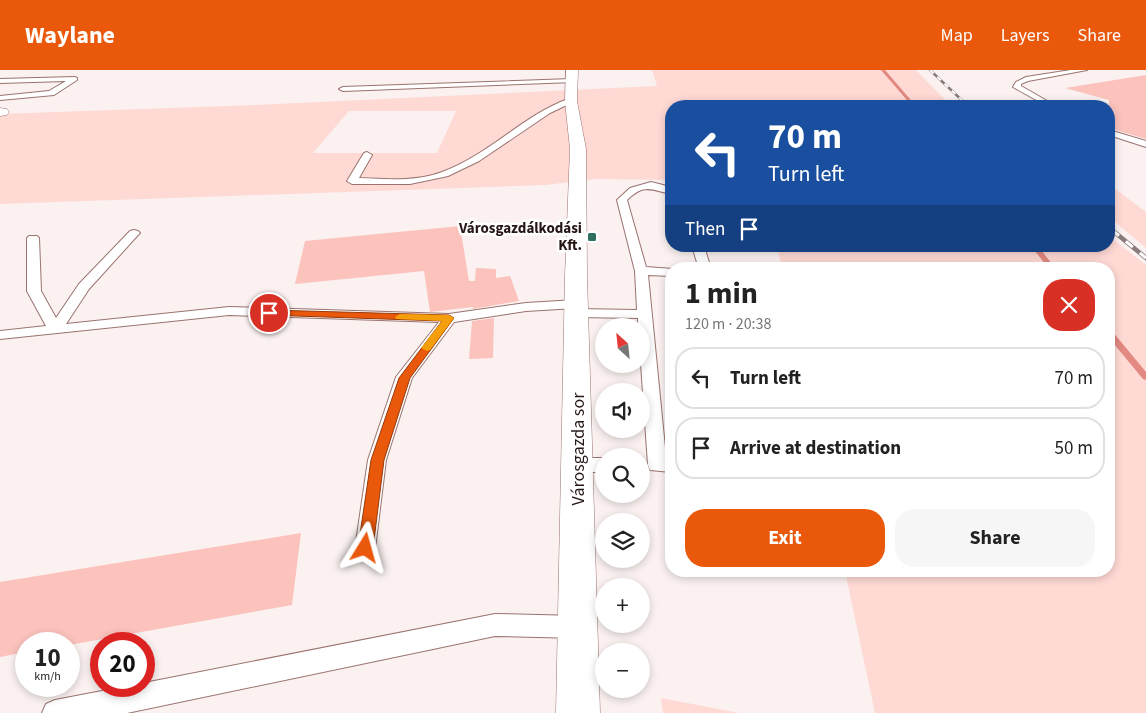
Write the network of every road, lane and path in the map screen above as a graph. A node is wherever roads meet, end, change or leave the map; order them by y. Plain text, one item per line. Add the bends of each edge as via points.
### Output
1 (1084, 70) edge
2 (572, 75) edge
3 (0, 80) edge
4 (343, 89) dead end
5 (1040, 100) edge
6 (571, 101) junction
7 (1, 107) edge
8 (1115, 134) edge
9 (1146, 144) edge
10 (367, 155) dead end
11 (665, 188) edge
12 (134, 233) dead end
13 (33, 238) dead end
14 (640, 271) junction
15 (665, 272) edge
16 (576, 309) junction
17 (644, 314) junction
18 (449, 318) junction
19 (55, 330) junction
20 (0, 335) edge
21 (591, 465) edge
22 (657, 465) edge
23 (365, 548) dead end
24 (578, 628) junction
25 (116, 707) edge
26 (55, 713) edge
27 (578, 713) edge

1 - 5 lane via 1018,83 1017,87
2 - 4 lane
2 - 6 street, Városgazda sor
3 - 7 lane via 75,79 51,94
6 - 10 lane via 546,111 478,158 428,179 352,181
6 - 16 street, Városgazda sor via 578,148
8 - 9 lane
11 - 14 lane via 632,188 622,200
12 - 19 lane via 84,287
13 - 19 lane via 34,291
14 - 15 lane
14 - 17 lane
16 - 17 lane
16 - 18 lane via 526,307
16 - 21 street, Városgazda sor
17 - 22 lane
18 - 19 lane via 229,311
18 - 23 lane via 404,378 377,460
19 - 20 lane
21 - 24 street, Városgazda sor
24 - 25 lane via 495,625
24 - 27 street, Városgazda sor
25 - 26 lane

